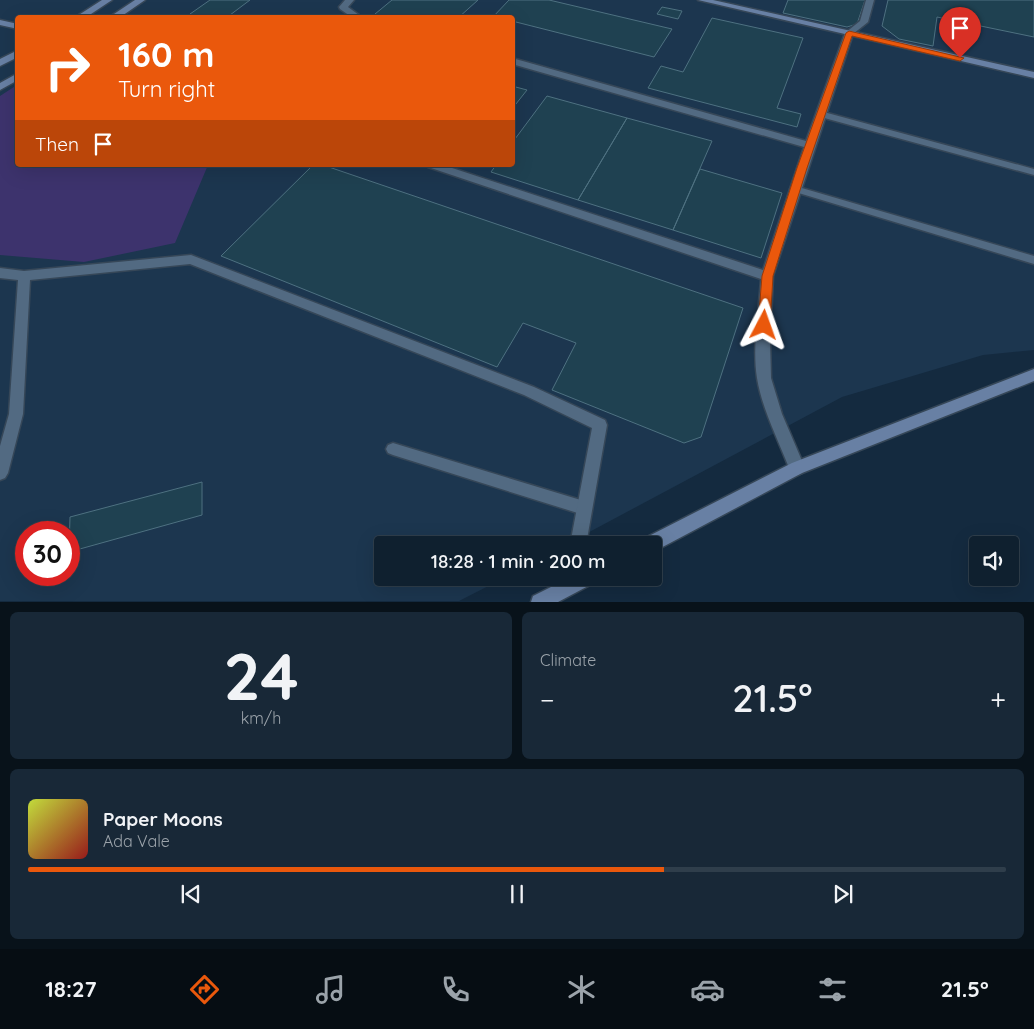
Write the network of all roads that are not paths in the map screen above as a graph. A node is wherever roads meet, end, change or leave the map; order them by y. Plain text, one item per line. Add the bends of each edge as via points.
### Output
1 (108, 0) edge
2 (141, 0) edge
3 (350, 0) edge
4 (702, 0) edge
5 (870, 0) edge
6 (83, 15) edge
7 (117, 15) edge
8 (355, 15) edge
9 (0, 22) edge
10 (15, 26) edge
11 (849, 33) junction
12 (15, 55) edge
13 (515, 62) edge
14 (0, 63) edge
15 (1034, 75) edge
16 (15, 78) edge
17 (0, 87) edge
18 (820, 114) junction
19 (810, 145) junction
20 (438, 167) edge
21 (1034, 172) edge
22 (795, 189) junction
23 (1034, 260) edge
24 (0, 273) edge
25 (24, 276) junction
26 (767, 276) junction
27 (1034, 375) edge
28 (393, 449) dead end
29 (797, 468) junction
30 (0, 473) edge
31 (584, 508) junction
32 (579, 536) edge
33 (662, 538) edge
34 (565, 586) edge
35 (539, 602) edge

1 - 6 street
2 - 7 street
3 - 8 street via 343,7
4 - 11 street
5 - 11 street via 864,22
9 - 10 street
11 - 15 street
11 - 18 street
12 - 14 street
13 - 19 street
16 - 17 street
18 - 19 street
18 - 21 lane
19 - 22 street
20 - 26 street
22 - 23 lane
22 - 26 street
24 - 25 street
25 - 30 street via 16,414
25 - 31 street via 191,259 529,391 600,425
26 - 29 street via 764,378
27 - 29 street
28 - 31 lane
29 - 33 street
31 - 32 street
34 - 35 street

